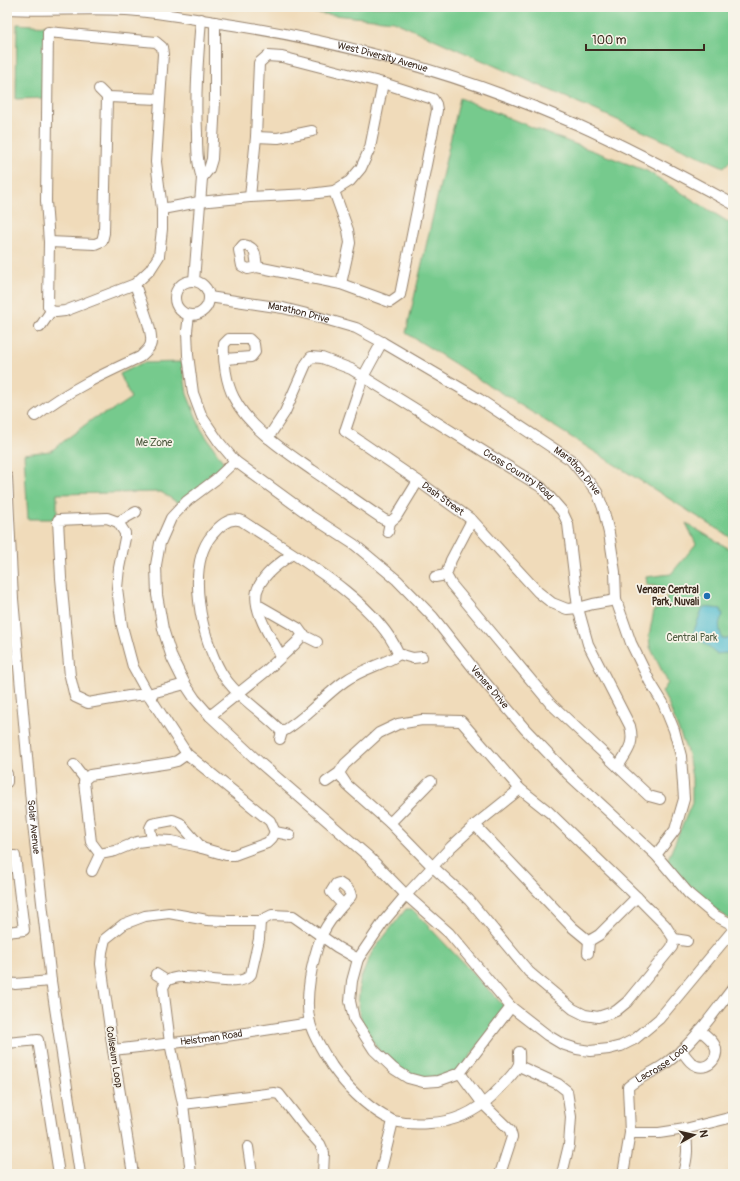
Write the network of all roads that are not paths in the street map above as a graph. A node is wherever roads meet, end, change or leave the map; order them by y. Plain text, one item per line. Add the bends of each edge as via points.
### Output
1 (7, 9) edge
2 (201, 19) junction
3 (215, 22) junction
4 (383, 83) junction
5 (99, 89) dead end
6 (107, 97) junction
7 (160, 100) junction
8 (312, 131) dead end
9 (256, 137) junction
10 (202, 178) junction
11 (334, 191) junction
12 (250, 197) junction
13 (199, 202) junction
14 (733, 204) edge
15 (162, 209) junction
16 (49, 242) junction
17 (257, 267) dead end
18 (194, 281) junction
19 (135, 284) junction
20 (341, 284) junction
21 (209, 297) junction
22 (52, 311) junction
23 (189, 315) junction
24 (40, 327) dead end
25 (382, 342) junction
26 (224, 359) dead end
27 (363, 377) junction
28 (35, 416) dead end
29 (268, 438) junction
30 (235, 461) junction
31 (7, 477) edge
32 (418, 481) junction
33 (136, 512) dead end
34 (472, 520) junction
35 (118, 522) junction
36 (390, 522) junction
37 (388, 532) dead end
38 (292, 554) junction
39 (446, 575) junction
40 (435, 577) dead end
41 (10, 599) edge
42 (616, 600) junction
43 (258, 605) junction
44 (578, 608) junction
45 (303, 635) junction
46 (317, 642) dead end
47 (399, 654) junction
48 (281, 656) junction
49 (422, 657) dead end
50 (185, 684) junction
51 (238, 693) junction
52 (148, 694) junction
53 (210, 716) junction
54 (187, 754) junction
55 (74, 765) dead end
56 (618, 767) junction
57 (339, 772) junction
58 (7, 774) edge
59 (85, 779) junction
60 (431, 781) dead end
61 (7, 782) edge
62 (326, 782) dead end
63 (520, 789) junction
64 (660, 799) dead end
65 (390, 823) junction
66 (475, 825) junction
67 (275, 832) junction
68 (290, 835) dead end
69 (152, 840) junction
70 (202, 848) junction
71 (100, 854) junction
72 (656, 855) junction
73 (7, 856) edge
74 (433, 867) junction
75 (92, 871) dead end
76 (406, 895) junction
77 (637, 897) junction
78 (343, 905) dead end
79 (260, 921) junction
80 (733, 926) edge
81 (733, 930) edge
82 (7, 932) edge
83 (322, 937) junction
84 (674, 939) junction
85 (589, 941) junction
86 (687, 941) dead end
87 (588, 953) dead end
88 (358, 959) junction
89 (156, 974) dead end
90 (51, 981) junction
91 (166, 981) junction
92 (10, 985) edge
93 (733, 988) edge
94 (511, 1007) junction
95 (310, 1023) junction
96 (700, 1030) junction
97 (7, 1043) edge
98 (170, 1043) junction
99 (112, 1050) junction
100 (681, 1050) junction
101 (519, 1052) dead end
102 (519, 1066) junction
103 (460, 1073) junction
104 (183, 1104) junction
105 (483, 1104) junction
106 (733, 1117) edge
107 (394, 1121) junction
108 (685, 1129) junction
109 (630, 1133) junction
110 (248, 1147) dead end
111 (59, 1174) edge
112 (80, 1174) edge
113 (133, 1174) edge
114 (191, 1174) edge
115 (252, 1174) edge
116 (323, 1174) edge
117 (380, 1174) edge
118 (500, 1174) edge
119 (562, 1174) edge
120 (623, 1174) edge
121 (684, 1174) edge

1 - 2 street, West Diversity Avenue via 126,10
2 - 3 street, West Diversity Avenue
2 - 10 street via 196,101 197,156
3 - 10 street via 212,159 209,169
3 - 14 street, West Diversity Avenue via 348,47 417,66 496,93 576,124 646,157
4 - 9 street via 282,57 267,56 260,63
4 - 11 street via 370,148 361,168 350,181
4 - 20 street via 433,99 437,110 400,295 390,302
5 - 6 street
6 - 7 street
6 - 16 street via 102,240 95,244
7 - 15 street via 156,162
7 - 16 street via 163,54 162,47 156,42 48,32 46,201
8 - 9 street via 278,138
9 - 12 street
10 - 13 street
11 - 12 street
11 - 20 street via 350,243
12 - 13 street
13 - 15 street
13 - 18 street
15 - 19 street via 159,256 150,270
16 - 22 street via 48,306
17 - 20 street
18 - 21 street via 204,286
18 - 23 street via 180,286 175,295 179,310
19 - 22 street via 65,311
19 - 28 street via 151,333 152,344 140,357 81,385
21 - 23 street via 204,311
21 - 25 street, Marathon Drive via 283,308 311,315 356,328
22 - 24 street
23 - 30 street, Venare Drive via 188,355 193,393 202,417
25 - 27 street, Dash Street
25 - 42 street, Marathon Drive via 479,399 571,460 597,492 603,508 615,572
26 - 29 street via 234,398
27 - 29 street, Cross Country Road via 351,369 322,358 311,357
27 - 32 street, Dash Street via 340,431
27 - 44 street, Cross Country Road via 540,487 562,511 569,531
29 - 36 street
30 - 50 street via 187,501 171,518 160,543 156,565 157,595 163,629 172,658
30 - 72 street, Venare Drive via 355,545 397,580 433,617 525,729 568,774
31 - 41 street, Solar Avenue
32 - 34 street, Dash Street
32 - 36 street via 396,517
33 - 35 street
34 - 39 street
34 - 44 street, Dash Street via 538,592 552,603 567,609
35 - 52 street via 125,533 117,588 122,626 132,667
35 - 52 street via 108,518 58,520 70,676 75,697 88,703
36 - 37 street
38 - 43 street via 278,564 258,587
38 - 47 street via 348,593 378,622
38 - 51 street via 236,518 228,520 212,535 203,550 198,589 204,630 222,672
39 - 40 street
39 - 56 street via 550,703
41 - 90 street, Solar Avenue
42 - 44 street, Dash Street
42 - 72 street, Marathon Drive via 631,644 663,703 681,756 684,800 675,830
43 - 45 street via 298,628
43 - 48 street via 264,626
44 - 56 street, Cross Country Road via 588,644 630,726 632,742
45 - 46 street
45 - 48 street
47 - 49 street via 414,658
47 - 51 street via 346,681 281,735 272,722
48 - 51 street via 259,678
50 - 52 street
50 - 53 street
51 - 53 street
52 - 54 street
53 - 76 street via 369,857
54 - 59 street via 169,764 90,775
54 - 67 street via 270,821
55 - 59 street
56 - 64 street via 649,796
57 - 62 street
57 - 63 street via 379,733 398,724 422,720 461,721
57 - 65 street via 347,785
58 - 61 street
59 - 71 street via 91,842
60 - 65 street
63 - 66 street
63 - 77 street via 549,812
65 - 74 street
66 - 74 street
66 - 85 street via 572,927
67 - 68 street
67 - 70 street via 267,843 234,855
69 - 70 street via 171,841
69 - 70 street via 152,824 173,820 180,823
69 - 71 street
71 - 75 street
72 - 80 street, Venare Drive via 689,894 714,915
73 - 82 street via 15,856 24,930
74 - 76 street
74 - 84 street via 469,900 529,972 573,1009 585,1014 598,1017 616,1011 627,1002 672,947
76 - 88 street via 384,920
76 - 94 street via 449,933
77 - 84 street via 665,925
77 - 85 street via 599,935
78 - 83 street
79 - 83 street via 272,915 293,916
79 - 91 street via 259,939 249,978 222,981 181,978
79 - 99 street, Coliseum Loop via 221,921 169,913 145,916 124,924 105,939 101,964
81 - 94 street via 659,1019 635,1039 621,1046 590,1051 562,1044
83 - 88 street
83 - 95 street via 311,974 308,995
84 - 86 street
85 - 87 street
88 - 103 street via 350,1001 354,1019 374,1050 394,1070 422,1082 438,1081
89 - 91 street
90 - 92 street
90 - 112 street, Solar Avenue
91 - 98 street via 163,987
93 - 96 street, Lacrosse Loop
94 - 103 street
95 - 98 street, Heistman Road
95 - 107 street via 324,1053 341,1079 372,1109
96 - 100 street, Lacrosse Loop
96 - 100 street via 715,1045 716,1054 713,1062 706,1066 698,1066 690,1062
97 - 111 street via 38,1040
98 - 99 street, Heistman Road
98 - 104 street
99 - 113 street, Coliseum Loop
100 - 109 street, Lacrosse Loop via 664,1065 628,1087
101 - 102 street
102 - 105 street
102 - 119 street via 562,1086 567,1091 571,1117 569,1144
103 - 105 street
104 - 114 street
104 - 116 street via 279,1094 320,1144 324,1153
105 - 107 street via 461,1118 442,1123 416,1124
105 - 118 street via 510,1130 512,1137
106 - 108 street
107 - 117 street
108 - 109 street via 659,1133
108 - 121 street via 688,1157
109 - 120 street, Lacrosse Loop
110 - 115 street

